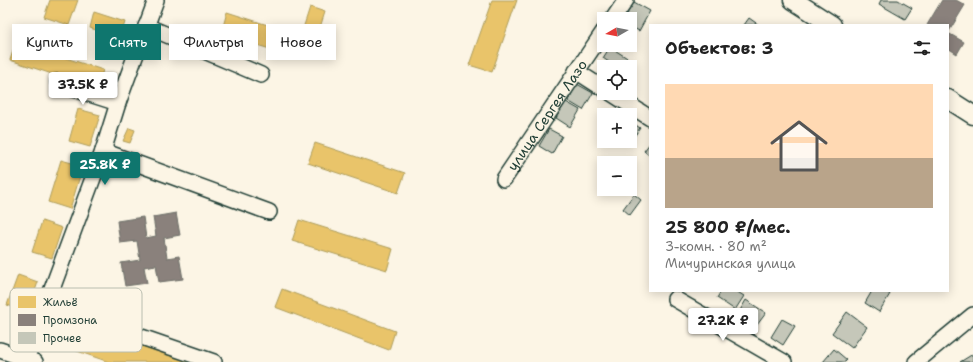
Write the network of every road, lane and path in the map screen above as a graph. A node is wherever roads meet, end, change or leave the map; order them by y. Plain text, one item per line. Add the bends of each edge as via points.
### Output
1 (156, 0) edge
2 (626, 0) edge
3 (793, 0) edge
4 (618, 12) edge
5 (147, 24) edge
6 (830, 24) edge
7 (161, 32) edge
8 (597, 41) edge
9 (134, 60) edge
10 (576, 71) junction
11 (261, 75) dead end
12 (58, 82) dead end
13 (597, 84) edge
14 (622, 100) edge
15 (949, 100) edge
16 (118, 103) junction
17 (973, 115) edge
18 (649, 117) edge
19 (103, 151) junction
20 (504, 179) dead end
21 (269, 212) dead end
22 (52, 288) edge
23 (675, 299) dead end
24 (973, 315) edge
25 (142, 337) edge
26 (0, 350) edge
27 (29, 361) edge
28 (214, 362) edge
29 (784, 362) edge
30 (916, 362) edge

1 - 5 street
2 - 4 street
3 - 6 main road
7 - 11 street
8 - 10 street, улица Сергея Лазо
9 - 16 street
10 - 13 street
10 - 20 street, улица Сергея Лазо
12 - 16 street
14 - 18 street
15 - 17 main road
16 - 19 street
19 - 21 street
19 - 22 street
23 - 29 street
24 - 30 street
25 - 28 street
26 - 27 street

